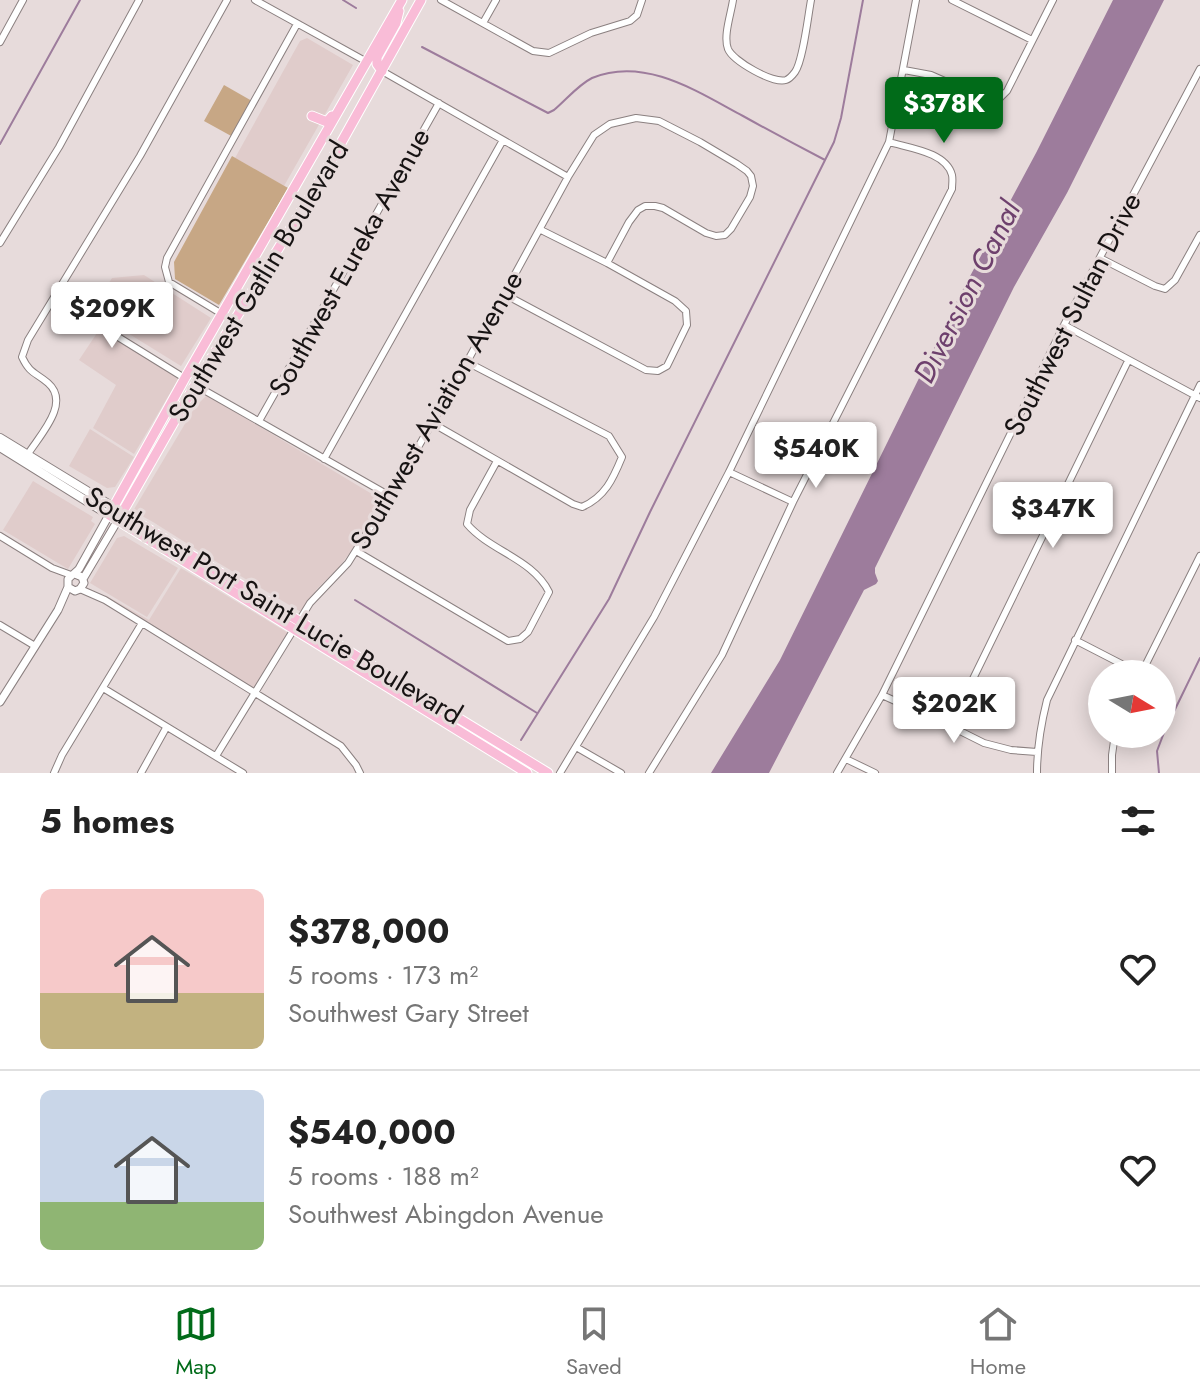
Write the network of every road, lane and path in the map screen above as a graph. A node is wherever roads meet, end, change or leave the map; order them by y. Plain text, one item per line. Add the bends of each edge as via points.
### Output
1 (23, 0) edge
2 (139, 0) edge
3 (227, 0) edge
4 (255, 0) edge
5 (421, 0) edge
6 (441, 0) edge
7 (496, 0) edge
8 (642, 0) edge
9 (733, 0) edge
10 (811, 0) edge
11 (916, 0) edge
12 (952, 0) edge
13 (1053, 0) edge
14 (401, 2) edge
15 (483, 23) junction
16 (297, 24) junction
17 (1032, 40) junction
18 (0, 42) edge
19 (367, 62) junction
20 (1200, 69) edge
21 (904, 70) junction
22 (382, 71) junction
23 (358, 77) junction
24 (439, 103) junction
25 (352, 124) junction
26 (326, 133) junction
27 (503, 140) junction
28 (889, 142) junction
29 (568, 177) junction
30 (541, 230) junction
31 (1200, 235) edge
32 (0, 243) edge
33 (1100, 258) junction
34 (607, 263) junction
35 (504, 294) junction
36 (55, 298) junction
37 (222, 314) junction
38 (1064, 325) junction
39 (1128, 361) junction
40 (467, 362) junction
41 (185, 378) junction
42 (195, 385) junction
43 (1200, 385) edge
44 (1197, 397) edge
45 (259, 421) junction
46 (432, 423) junction
47 (0, 438) edge
48 (0, 447) edge
49 (28, 454) junction
50 (324, 459) junction
51 (497, 461) junction
52 (729, 472) junction
53 (390, 496) junction
54 (793, 502) junction
55 (115, 514) junction
56 (0, 536) edge
57 (356, 551) junction
58 (1200, 556) edge
59 (75, 582) junction
60 (142, 623) junction
61 (297, 624) junction
62 (0, 625) edge
63 (1075, 640) junction
64 (35, 646) junction
65 (1114, 660) edge
66 (1148, 660) edge
67 (103, 688) junction
68 (256, 693) junction
69 (882, 695) junction
70 (0, 702) edge
71 (950, 726) junction
72 (166, 728) junction
73 (576, 747) junction
74 (1113, 748) edge
75 (1037, 752) junction
76 (216, 756) junction
77 (846, 759) junction
78 (54, 773) edge
79 (141, 773) edge
80 (243, 773) edge
81 (360, 773) edge
82 (527, 773) edge
83 (548, 773) edge
84 (560, 773) edge
85 (621, 773) edge
86 (649, 773) edge
87 (837, 773) edge
88 (875, 773) edge
89 (1037, 773) edge
90 (1112, 773) edge

1 - 18 street
2 - 32 street
3 - 36 street
4 - 16 street
5 - 22 main road, Southwest Gatlin Boulevard
6 - 15 street
7 - 15 street
8 - 15 street via 630,21 549,53 533,51
9 - 10 street via 727,48 734,58 782,81 798,69
11 - 21 street
12 - 17 street
13 - 17 street
14 - 19 main road, Southwest Gatlin Boulevard
14 - 22 main road via 377,57
16 - 19 street
16 - 37 street via 167,258 169,282
17 - 21 street via 1000,98 988,100 931,75
19 - 23 main road, Southwest Gatlin Boulevard
19 - 25 main road via 373,78
20 - 33 street, Southwest Sultan Drive
21 - 28 street
22 - 24 street
22 - 25 main road, Southwest Gatlin Boulevard
23 - 26 main road, Southwest Gatlin Boulevard
23 - 26 main road via 329,121 312,116
24 - 27 street
24 - 45 street, Southwest Eureka Avenue
25 - 42 main road, Southwest Gatlin Boulevard
26 - 37 main road, Southwest Gatlin Boulevard
27 - 29 street
27 - 50 street
28 - 52 street
28 - 54 street via 946,164 952,189
29 - 30 street, Southwest Aviation Avenue
29 - 34 street, Southwest Aviation Avenue via 594,135 610,124 636,118 659,121 700,142 753,180 750,197 728,233 712,235 663,208 645,206 634,214
30 - 34 street
30 - 35 street, Southwest Aviation Avenue
31 - 33 street via 1165,289
33 - 38 street, Southwest Sultan Drive
34 - 35 street via 686,311 687,325 667,366 658,371 646,370
35 - 40 street, Southwest Aviation Avenue
36 - 41 street
36 - 49 street via 22,357 27,369 57,394 56,409
37 - 41 main road, Southwest Gatlin Boulevard
38 - 39 street
38 - 69 street, Southwest Sultan Drive
39 - 44 street
39 - 71 street
40 - 46 street, Southwest Aviation Avenue
40 - 51 street via 609,436 622,457 613,479 595,501 582,507
41 - 42 street
41 - 55 main road, Southwest Gatlin Boulevard
42 - 45 street
42 - 55 main road, Southwest Gatlin Boulevard
43 - 44 street
44 - 63 street
45 - 50 street
46 - 51 street
46 - 53 street, Southwest Aviation Avenue
47 - 49 main road, Southwest Port Saint Lucie Boulevard
48 - 55 main road, Southwest Port Saint Lucie Boulevard
49 - 55 main road, Southwest Port Saint Lucie Boulevard
50 - 53 street
51 - 57 street via 467,524 544,581 549,592 520,639 508,641
52 - 54 street
52 - 73 street via 654,617
53 - 57 street, Southwest Aviation Avenue
54 - 86 street via 722,655
55 - 59 street via 85,574
55 - 61 main road, Southwest Port Saint Lucie Boulevard
56 - 59 street
57 - 61 street, Southwest Aviation Avenue
58 - 66 street
59 - 60 street
59 - 64 street
60 - 67 street
60 - 68 street
61 - 68 street, Southwest Aviation Avenue
61 - 82 main road, Southwest Port Saint Lucie Boulevard
61 - 83 main road, Southwest Port Saint Lucie Boulevard
62 - 64 street
63 - 65 street
63 - 75 street via 1047,700
64 - 70 street
67 - 72 street
67 - 78 street
68 - 76 street, Southwest Aviation Avenue
68 - 81 street via 341,746
69 - 71 street
69 - 77 street, Southwest Sultan Drive
71 - 75 street via 984,743
72 - 76 street
72 - 79 street
73 - 84 street
73 - 85 street
74 - 90 street
75 - 89 street
76 - 80 street
77 - 87 street, Southwest Sultan Drive
77 - 88 street

